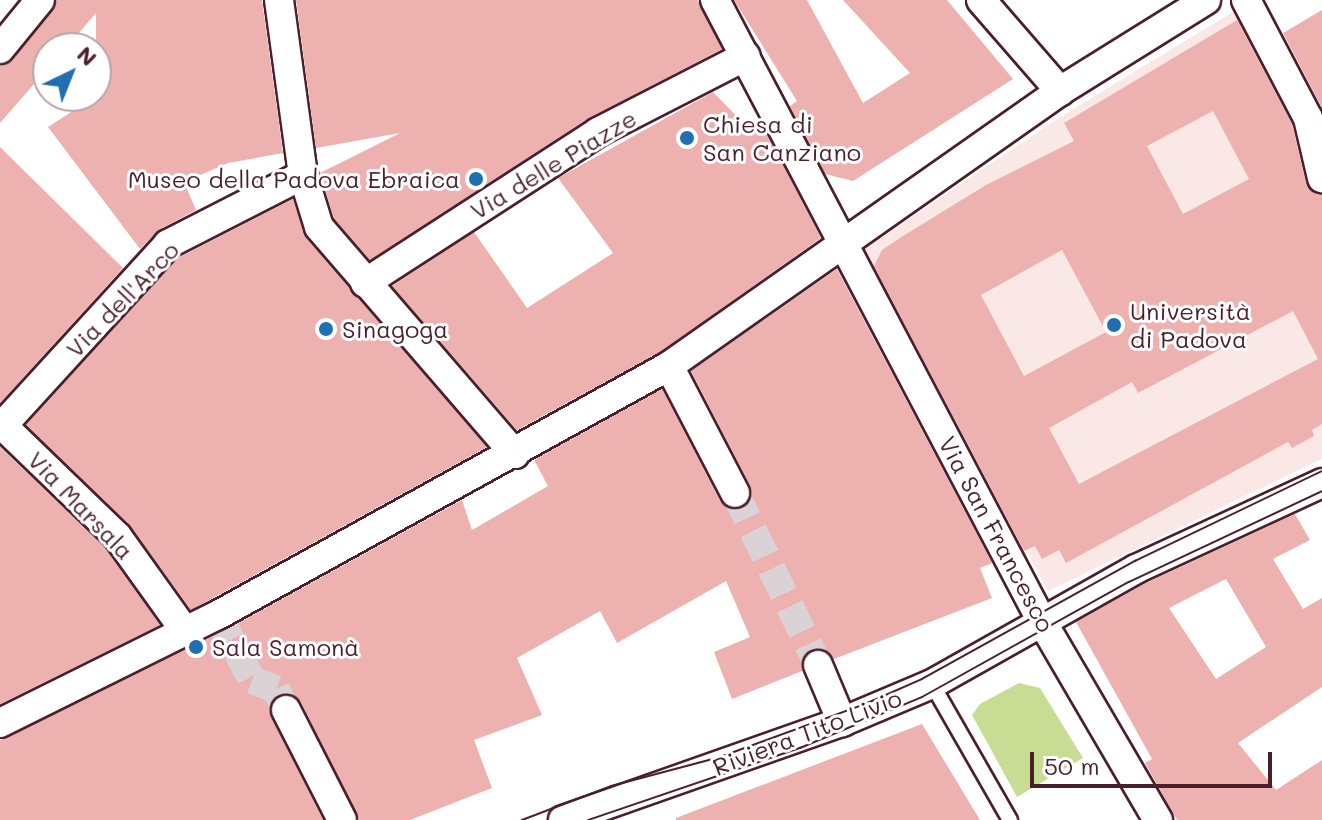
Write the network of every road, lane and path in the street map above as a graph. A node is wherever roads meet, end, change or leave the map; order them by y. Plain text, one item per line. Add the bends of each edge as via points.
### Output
1 (40, 0) edge
2 (279, 0) edge
3 (715, 0) edge
4 (981, 0) edge
5 (1206, 0) edge
6 (1246, 0) edge
7 (0, 49) edge
8 (746, 56) junction
9 (1060, 91) junction
10 (303, 175) junction
11 (1322, 178) edge
12 (846, 243) junction
13 (365, 283) junction
14 (669, 366) junction
15 (1, 424) edge
16 (509, 447) junction
17 (1322, 483) edge
18 (735, 493) tunnel mouth
19 (177, 620) junction
20 (1041, 620) junction
21 (818, 665) tunnel mouth
22 (932, 684) junction
23 (286, 710) tunnel mouth
24 (842, 722) junction
25 (0, 723) edge
26 (342, 820) edge
27 (563, 820) edge
28 (1010, 820) edge
29 (1158, 820) edge

1 - 7 street
2 - 10 street
3 - 8 street, Via San Francesco
4 - 9 street
5 - 9 street
6 - 11 street via 1308,118
8 - 12 street, Via San Francesco
8 - 13 street, Via delle Piazze via 598,132
9 - 12 street
10 - 13 street via 319,227
10 - 15 street, Via dell'Arco via 168,244
12 - 14 street
12 - 20 street, Via San Francesco
13 - 16 street via 447,370
14 - 16 street
14 - 18 street
15 - 19 street, Via Marsala via 117,536
16 - 19 street
17 - 20 street, Riviera Tito Livio
19 - 25 street
20 - 22 street, Riviera Tito Livio
20 - 29 street, Via San Francesco
21 - 24 street
22 - 24 street, Riviera Tito Livio
22 - 28 lane
23 - 26 street
24 - 27 street, Riviera Tito Livio

